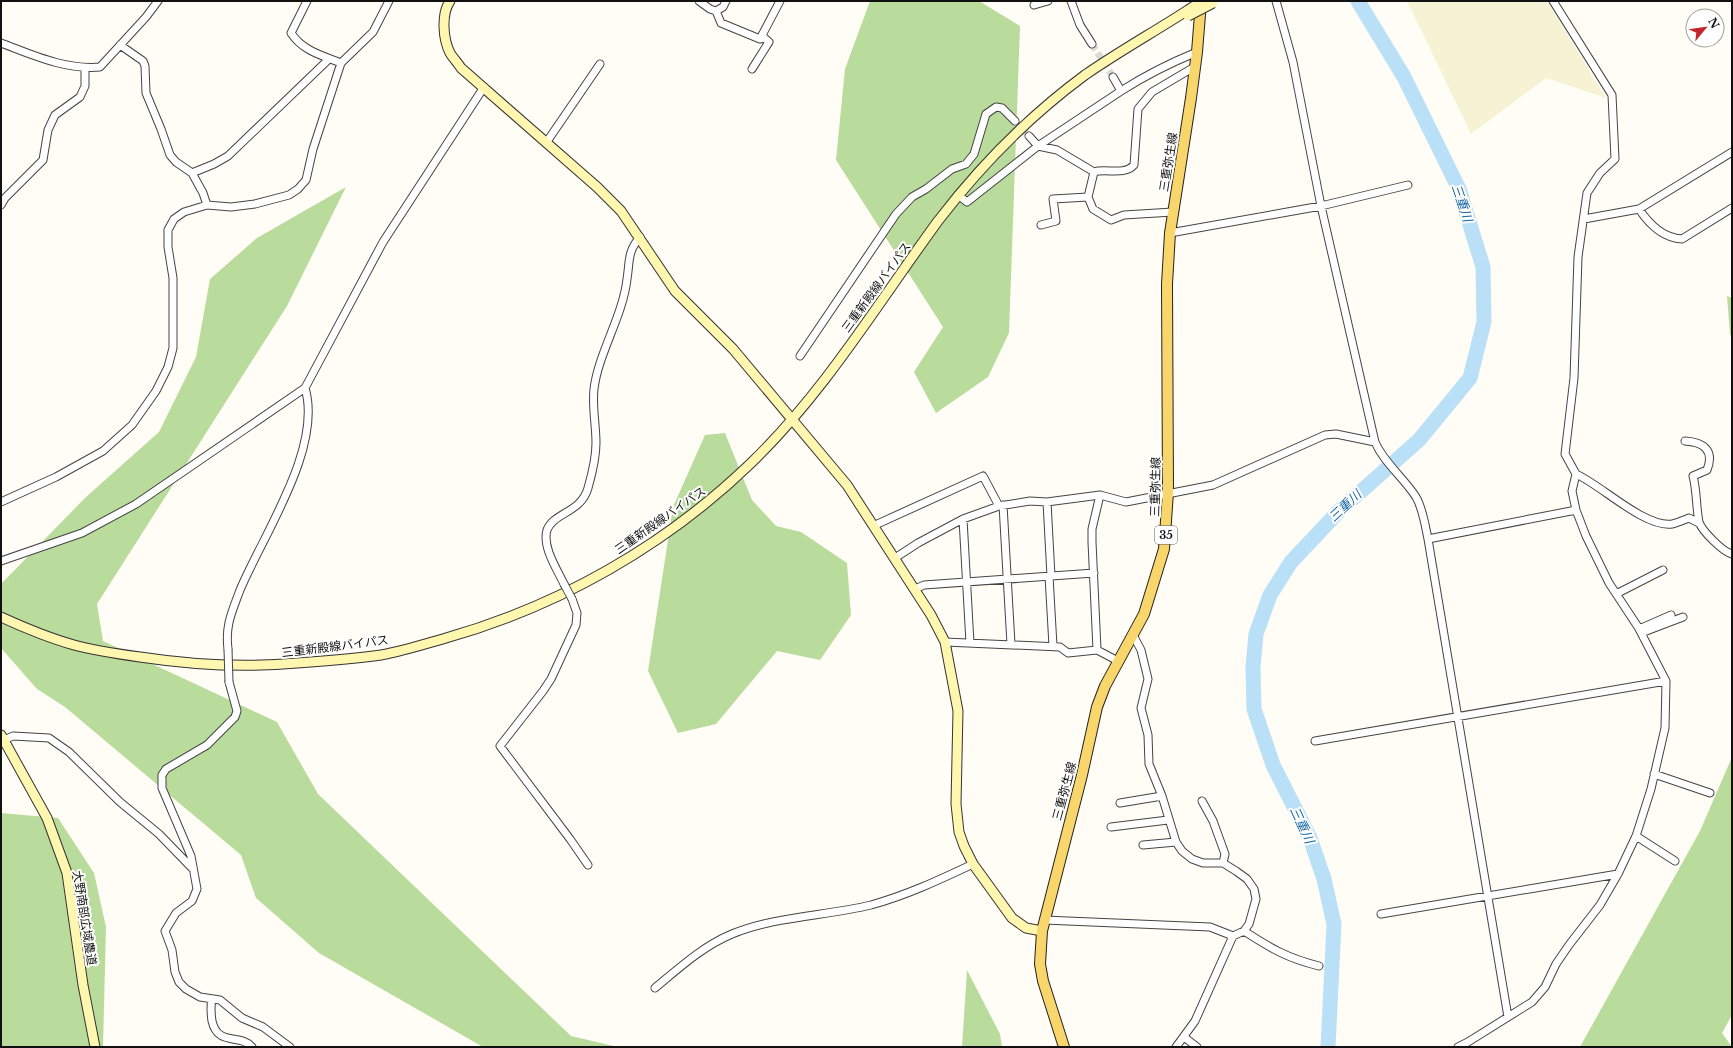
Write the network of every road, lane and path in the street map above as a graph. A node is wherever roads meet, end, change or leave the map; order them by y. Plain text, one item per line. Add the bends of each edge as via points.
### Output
1 (158, 1) edge
2 (306, 1) edge
3 (389, 1) edge
4 (450, 1) edge
5 (699, 1) edge
6 (726, 1) edge
7 (780, 1) edge
8 (1048, 1) edge
9 (1071, 1) edge
10 (1202, 1) edge
11 (1276, 1) edge
12 (1553, 1) edge
13 (1216, 2) edge
14 (1034, 5) dead end
15 (716, 11) junction
16 (1188, 13) junction
17 (762, 36) junction
18 (1, 43) edge
19 (1092, 44) tunnel mouth
20 (120, 45) junction
21 (1197, 52) junction
22 (329, 58) junction
23 (341, 63) junction
24 (600, 64) dead end
25 (1196, 66) junction
26 (85, 68) junction
27 (752, 69) dead end
28 (1113, 77) tunnel mouth
29 (484, 87) junction
30 (1121, 90) junction
31 (1015, 121) tunnel mouth
32 (1029, 136) tunnel mouth
33 (546, 143) junction
34 (1038, 146) junction
35 (1732, 152) edge
36 (192, 172) junction
37 (1094, 172) junction
38 (1408, 185) dead end
39 (958, 195) junction
40 (1088, 197) junction
41 (207, 205) junction
42 (1, 206) edge
43 (1321, 206) junction
44 (1732, 208) edge
45 (1640, 209) junction
46 (1173, 212) junction
47 (1584, 219) junction
48 (1041, 225) dead end
49 (1170, 233) junction
50 (640, 237) junction
51 (800, 356) dead end
52 (305, 388) junction
53 (792, 420) junction
54 (1375, 442) junction
55 (1685, 442) dead end
56 (1576, 474) junction
57 (1168, 492) junction
58 (1100, 495) junction
59 (1, 502) edge
60 (1047, 502) junction
61 (1001, 506) junction
62 (1576, 510) junction
63 (963, 519) junction
64 (1699, 523) junction
65 (873, 526) junction
66 (1428, 539) junction
67 (1732, 554) edge
68 (895, 558) junction
69 (1, 561) edge
70 (1663, 570) dead end
71 (1094, 573) junction
72 (1050, 576) junction
73 (1007, 579) junction
74 (966, 582) junction
75 (915, 589) junction
76 (1616, 594) junction
77 (1672, 615) dead end
78 (1, 617) edge
79 (1683, 617) dead end
80 (1640, 631) junction
81 (1133, 635) junction
82 (945, 642) junction
83 (970, 643) junction
84 (1011, 644) junction
85 (1053, 646) junction
86 (1097, 650) junction
87 (1118, 661) junction
88 (1666, 681) junction
89 (1457, 716) junction
90 (2, 738) edge
91 (1315, 741) dead end
92 (1654, 774) junction
93 (1710, 793) dead end
94 (1162, 796) junction
95 (1202, 801) dead end
96 (1120, 803) dead end
97 (1168, 820) junction
98 (1111, 827) dead end
99 (1636, 836) junction
100 (1176, 842) junction
101 (1144, 845) dead end
102 (1675, 861) dead end
103 (973, 864) junction
104 (1223, 864) junction
105 (588, 865) dead end
106 (192, 868) junction
107 (1618, 874) junction
108 (1487, 895) junction
109 (1381, 914) dead end
110 (1044, 920) junction
111 (1042, 931) junction
112 (1244, 931) junction
113 (1233, 936) junction
114 (1319, 966) dead end
115 (655, 988) dead end
116 (212, 999) junction
117 (1508, 1017) junction
118 (1184, 1037) junction
119 (95, 1047) edge
120 (252, 1047) edge
121 (290, 1047) edge
122 (1064, 1047) edge
123 (1176, 1047) edge
124 (1198, 1047) edge
125 (1458, 1047) edge

1 - 20 street
2 - 22 street via 291,33 308,50
3 - 23 street via 373,32
4 - 29 main road via 445,15 445,37 450,53 461,68
5 - 15 street
6 - 15 street via 723,7
7 - 17 street
8 - 14 street
9 - 19 street via 1080,25
10 - 16 main road, 三重新殿線バイパス, bridge
10 - 21 main road, 三重弥生線 / 35
11 - 43 street via 1293,62
12 - 47 street via 1612,95 1615,159 1600,173 1587,194
13 - 16 main road, 三重新殿線バイパス, bridge
15 - 17 street via 720,23 760,39
16 - 39 main road, 三重新殿線バイパス via 1100,65 1046,105 993,154
17 - 27 street via 769,42
18 - 26 street via 58,63
20 - 26 street via 100,67
20 - 36 street via 143,61 146,94 162,129 170,155
21 - 25 main road, 三重弥生線 / 35
21 - 30 street via 1179,58
22 - 23 street
22 - 36 street via 228,156
23 - 41 street via 313,149 306,180 289,195 256,204 231,207
24 - 33 street
25 - 37 street via 1152,92 1138,109 1134,165 1130,169
25 - 46 main road, 三重弥生線 / 35
26 - 42 street via 85,86 80,96 55,115 48,130 43,160 5,198
28 - 30 street
29 - 33 main road
29 - 52 street via 383,242
30 - 34 street
31 - 51 street via 1002,108 996,107 986,114 974,154 966,164 952,169 926,189 912,196 896,214
32 - 34 street
33 - 50 main road via 602,192 621,211
34 - 37 street via 1057,150
34 - 39 street via 967,202
35 - 45 street
36 - 41 street
37 - 40 street
38 - 43 street
39 - 53 main road, 三重新殿線バイパス
40 - 46 street via 1093,209 1111,220 1124,215
40 - 48 street via 1053,199 1056,221
41 - 59 street via 184,212 174,219 168,230 173,278 173,348 168,367 152,397 132,425 103,451 56,478
43 - 49 street
43 - 54 street
44 - 45 street via 1682,239 1676,239 1654,228
45 - 47 street
46 - 49 main road, 三重弥生線 / 35
47 - 56 street via 1578,258 1574,378 1565,454
49 - 57 main road, 三重弥生線 / 35 via 1167,284
50 - 53 main road via 674,291 733,350
50 - 105 street, bridge via 629,255 623,299 594,388 596,444 585,498 547,530 546,544 578,613 576,625 551,679 500,746
52 - 69 street via 136,504 82,533
52 - 106 street, bridge via 308,419 302,452 282,506 245,579 226,633 229,682 237,711 235,717 207,745 166,769 162,775 162,788 191,856
53 - 65 main road via 846,486
53 - 78 main road, 三重新殿線バイパス via 712,499 654,542 614,567 511,617 425,644 383,654 327,661 265,666 218,666 117,654 75,645
54 - 57 street via 1336,434 1325,435 1213,485
54 - 66 street via 1379,452 1420,505
55 - 64 street via 1697,442 1704,446 1709,454 1710,463 1707,470 1693,476 1697,491
56 - 62 street via 1572,491
56 - 64 street via 1591,480 1636,515 1670,525 1690,518
57 - 58 street via 1126,502
57 - 81 main road, 三重弥生線 / 35 via 1164,549 1152,593
58 - 60 street
58 - 71 street via 1092,529
60 - 61 street via 1030,501
60 - 72 street
61 - 63 street
61 - 65 street via 983,476
61 - 73 street
62 - 66 street
62 - 76 street via 1586,536
63 - 68 street
63 - 74 street
64 - 67 street via 1724,550
65 - 68 main road
66 - 89 street
68 - 75 main road
70 - 76 street via 1656,571
71 - 72 street
71 - 86 street
72 - 73 street
72 - 85 street
73 - 74 street
73 - 84 street
74 - 75 street via 924,585
74 - 83 street
75 - 82 main road
76 - 80 street
77 - 80 street
79 - 80 street
80 - 88 street
81 - 87 main road, 三重弥生線 / 35
81 - 94 street via 1141,650 1148,679 1141,708 1148,735 1149,764
82 - 83 street
82 - 103 main road via 958,711 957,818 964,846
83 - 84 street
84 - 85 street
85 - 86 street via 1060,647 1068,653
86 - 87 street
87 - 110 main road, 三重弥生線 / 35 via 1097,707
88 - 89 street
88 - 92 street via 1665,728
89 - 91 street
89 - 108 street
90 - 106 street via 49,738 69,752 120,802 159,834
90 - 119 main road, 大野南部広域農道 via 46,818 67,873
92 - 93 street
92 - 99 street
94 - 96 street
94 - 97 street
95 - 104 street via 1213,821 1225,854
97 - 98 street
97 - 100 street
99 - 102 street
99 - 107 street
100 - 101 street
100 - 104 street via 1182,852 1192,859 1203,863
103 - 111 main road via 1018,924
103 - 115 street via 916,891 871,905 767,924 731,935 701,952
104 - 112 street via 1248,880 1254,889 1256,899 1249,924
106 - 116 street via 197,889 192,901 176,914 165,931 179,982 200,997
107 - 108 street
107 - 117 street via 1600,905 1556,964 1545,988 1532,1002
108 - 109 street
108 - 117 street
110 - 111 main road, 三重弥生線 / 35
110 - 113 street via 1210,927
111 - 122 main road, 三重弥生線 / 35 via 1040,964 1043,981
112 - 113 street
112 - 114 street via 1279,953
113 - 118 street via 1195,1021
116 - 120 street via 210,1008 214,1028 219,1034 225,1038 249,1043
116 - 121 street via 220,1000 242,1018 263,1027
117 - 125 street
118 - 123 street
118 - 124 street

